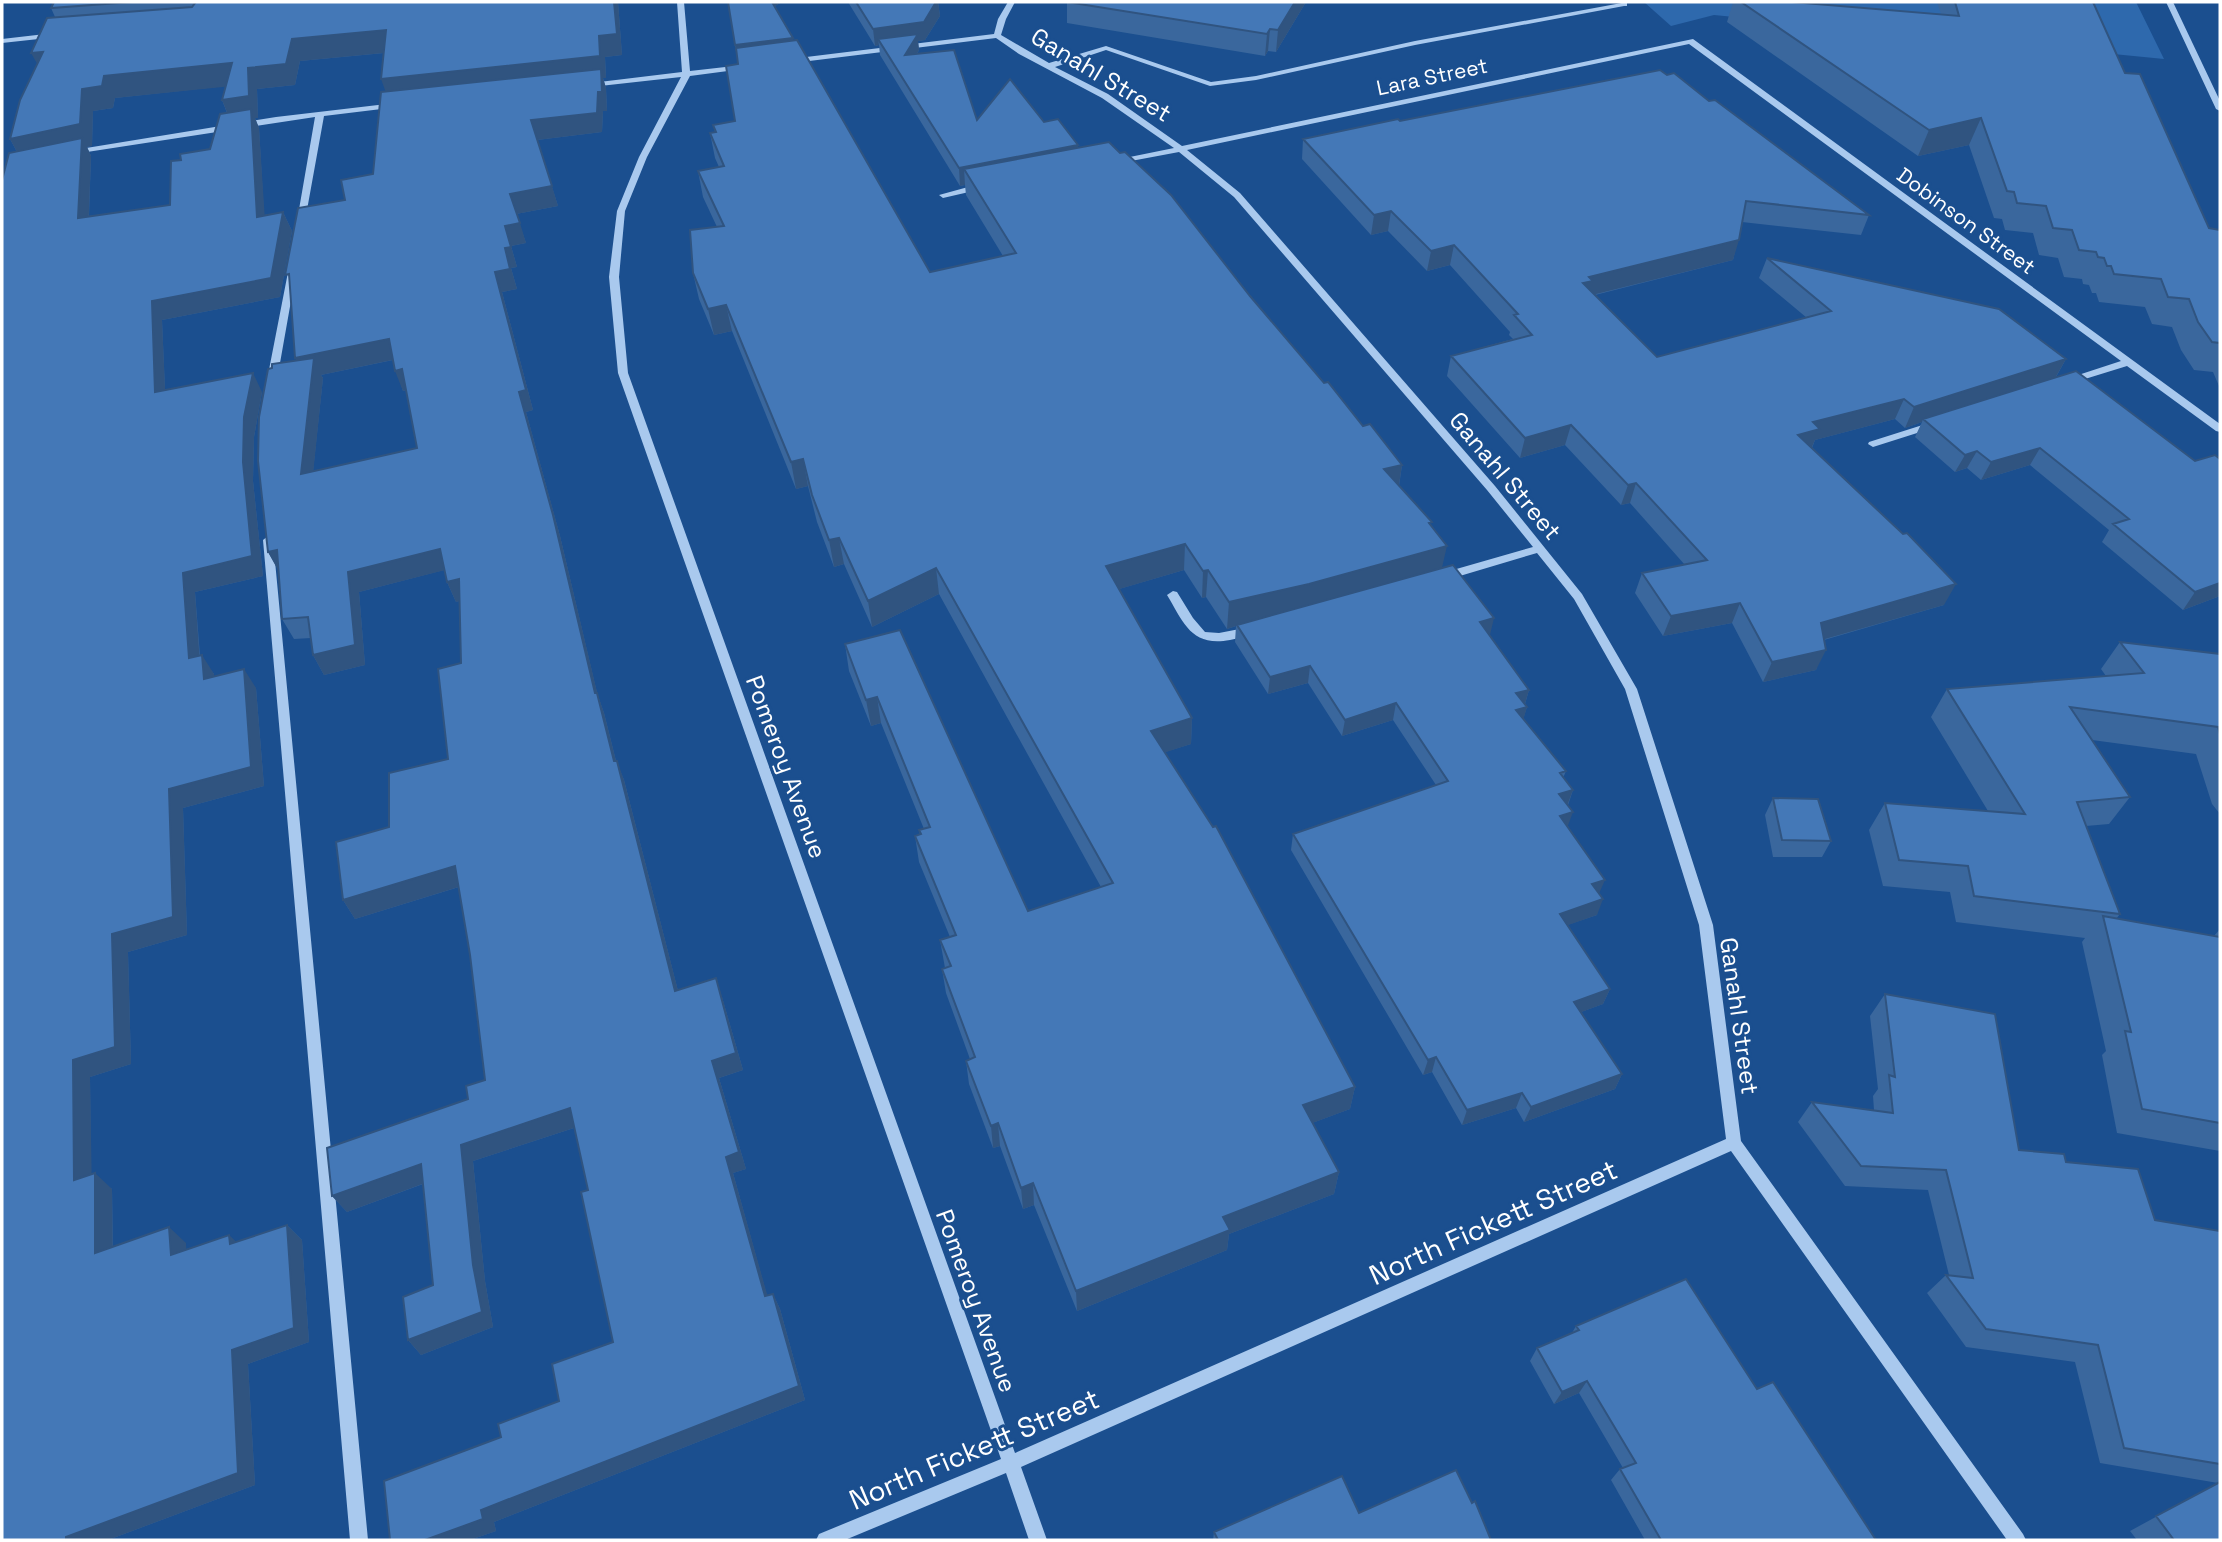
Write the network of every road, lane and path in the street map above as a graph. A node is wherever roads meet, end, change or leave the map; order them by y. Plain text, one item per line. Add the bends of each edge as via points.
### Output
1 (680, 2) edge
2 (1012, 2) edge
3 (2169, 2) edge
4 (1624, 4) dead end
5 (64, 34) edge
6 (997, 36) junction
7 (2, 41) edge
8 (1690, 41) joint
9 (781, 63) edge
10 (754, 66) edge
11 (1049, 66) junction
12 (686, 75) junction
13 (578, 86) edge
14 (401, 105) edge
15 (2220, 109) edge
16 (320, 113) junction
17 (1180, 148) junction
18 (68, 154) edge
19 (1112, 163) edge
20 (992, 184) edge
21 (943, 195) dead end
22 (299, 231) edge
23 (294, 257) edge
24 (2129, 362) junction
25 (2052, 387) edge
26 (269, 399) edge
27 (1937, 424) edge
28 (2220, 429) edge
29 (1873, 444) dead end
30 (266, 521) edge
31 (1540, 549) junction
32 (1425, 582) edge
33 (1172, 594) dead end
34 (1259, 629) edge
35 (1734, 1143) junction
36 (1011, 1463) junction
37 (359, 1540) edge
38 (825, 1540) edge
39 (1038, 1540) edge
40 (2017, 1540) edge

1 - 12 street
2 - 6 street, Ganahl Street
3 - 15 street
4 - 11 street via 1415,43 1256,79 1210,84 1105,47
5 - 7 street
6 - 9 street
6 - 11 street, Ganahl Street
8 - 17 street, Lara Street
8 - 24 street, Dobinson Street
10 - 12 street
11 - 17 street, Ganahl Street via 1105,96
12 - 13 street
12 - 36 street, Pomeroy Avenue via 621,211 614,277 623,373
14 - 16 street
16 - 18 street
16 - 22 street
17 - 19 street, Lara Street
17 - 31 street, Ganahl Street via 1237,195
20 - 21 street
23 - 26 street
24 - 25 street
24 - 28 street, Dobinson Street
27 - 29 street
30 - 37 street
31 - 32 street
31 - 35 street, Ganahl Street via 1578,597 1631,689 1706,925
33 - 34 street via 1195,632 1205,638
35 - 36 street, North Fickett Street
35 - 40 street
36 - 38 street, North Fickett Street
36 - 39 street, Pomeroy Avenue

